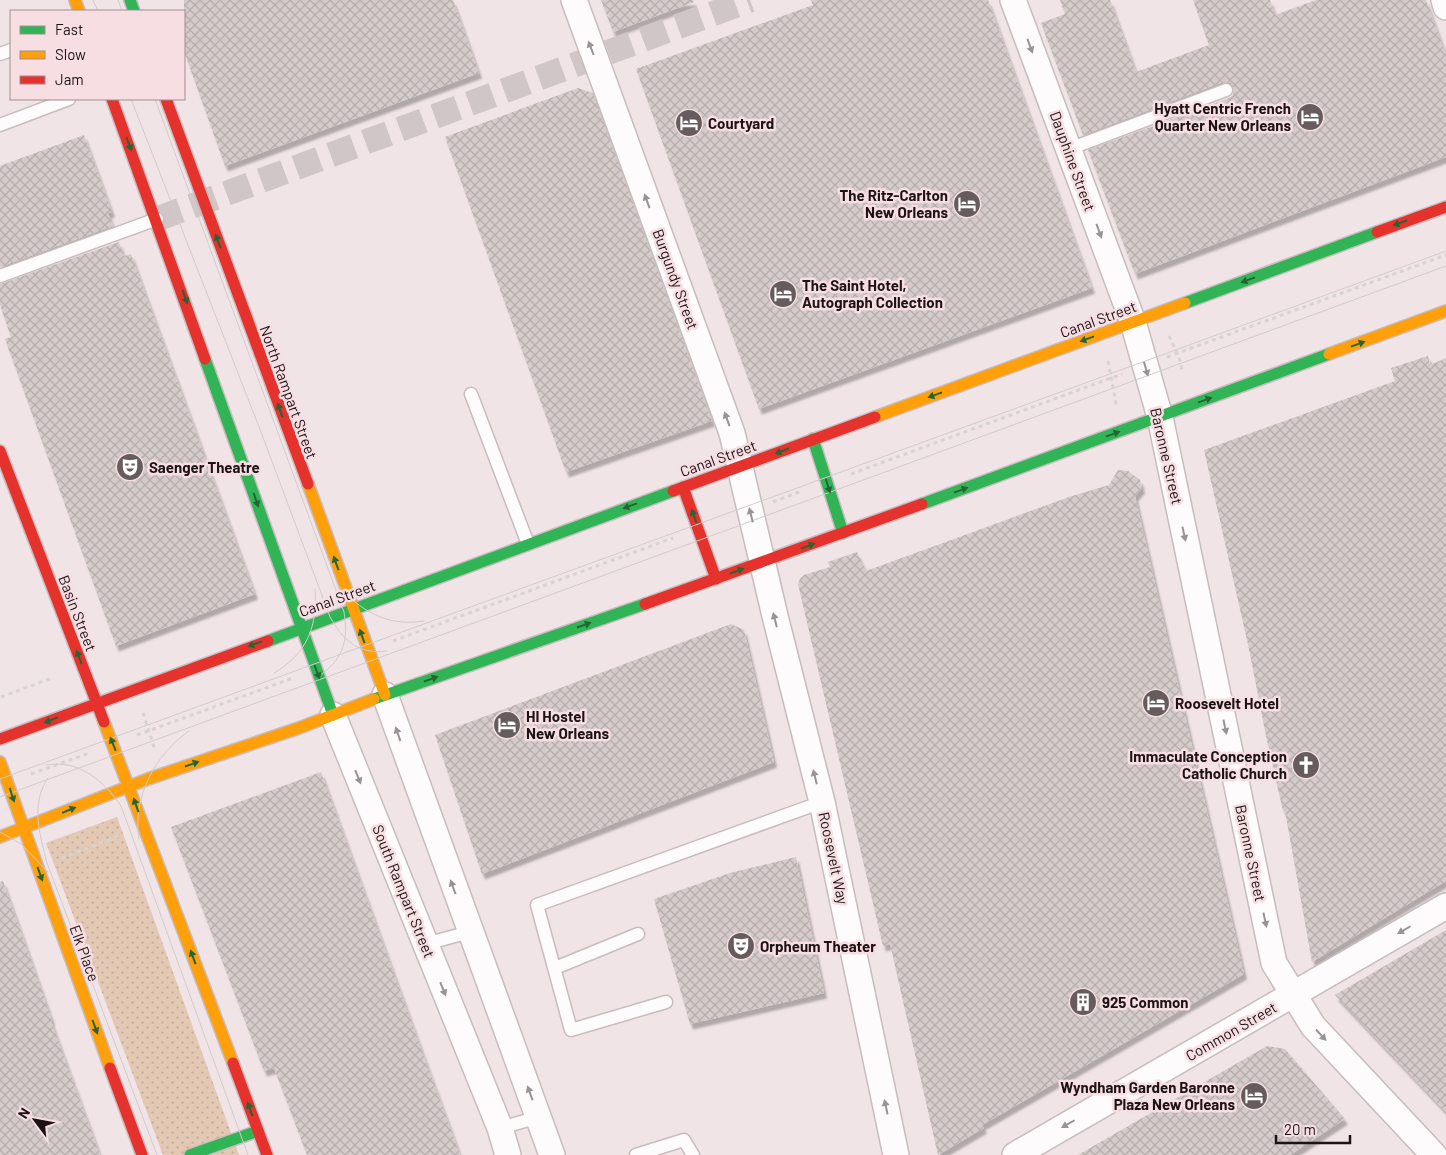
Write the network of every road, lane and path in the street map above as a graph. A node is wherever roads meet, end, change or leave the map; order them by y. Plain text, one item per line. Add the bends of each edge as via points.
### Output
1 (574, 0) edge
2 (1014, 0) edge
3 (1444, 0) edge
4 (1446, 7) edge
5 (1226, 90) dead end
6 (67, 100) edge
7 (112, 100) edge
8 (166, 100) edge
9 (0, 124) edge
10 (1069, 149) junction
11 (1446, 207) edge
12 (157, 219) junction
13 (0, 276) edge
14 (1446, 311) edge
15 (1133, 322) junction
16 (1168, 335) dead end
17 (1108, 361) dead end
18 (1182, 370) dead end
19 (471, 394) dead end
20 (1116, 404) dead end
21 (1160, 418) junction
22 (813, 439) junction
23 (0, 451) edge
24 (739, 466) junction
25 (683, 487) junction
26 (14, 490) junction
27 (0, 495) edge
28 (843, 533) junction
29 (528, 544) junction
30 (762, 562) junction
31 (716, 579) junction
32 (352, 608) junction
33 (301, 628) junction
34 (52, 678) dead end
35 (385, 695) junction
36 (1, 697) edge
37 (96, 703) junction
38 (142, 713) dead end
39 (334, 715) junction
40 (0, 740) edge
41 (154, 745) dead end
42 (0, 762) edge
43 (129, 786) junction
44 (822, 802) junction
45 (24, 828) junction
46 (127, 834) dead end
47 (0, 837) edge
48 (56, 860) dead end
49 (1446, 906) edge
50 (470, 932) junction
51 (638, 934) dead end
52 (425, 944) junction
53 (556, 968) junction
54 (1292, 996) junction
55 (666, 1002) dead end
56 (538, 1117) junction
57 (500, 1128) junction
58 (258, 1131) junction
59 (142, 1155) edge
60 (190, 1155) edge
61 (267, 1155) edge
62 (508, 1155) edge
63 (552, 1155) edge
64 (636, 1155) edge
65 (693, 1155) edge
66 (896, 1155) edge
67 (1015, 1155) edge
68 (1434, 1155) edge

24 -> 1 street, Burgundy Street via 732,433
2 -> 10 street, Dauphine Street
3 - 4 street
5 - 10 lane
6 - 9 lane
7 -> 12 main road
32 -> 8 main road, North Rampart Street
10 -> 15 street, Dauphine Street
11 -> 15 main road, Canal Street
12 - 13 lane
12 -> 33 main road
21 -> 14 main road
15 -> 21 street, Baronne Street
15 -> 22 main road, Canal Street
16 - 18 path
17 - 20 path
19 - 29 lane
28 -> 21 main road
21 -> 54 street, Baronne Street via 1274,963
22 -> 24 main road, Canal Street
22 -> 28 main road
23 - 26 main road, Basin Street
24 - 25 main road, Canal Street
30 -> 24 street, Burgundy Street
25 -> 29 main road, Canal Street
31 -> 25 main road
26 - 27 main road
37 -> 26 main road, Basin Street
30 -> 28 main road
29 - 32 main road, Canal Street
31 -> 30 main road
44 -> 30 street, Roosevelt Way
35 -> 31 main road
32 - 33 main road, Canal Street
35 -> 32 main road, North Rampart Street
33 -> 37 main road, Canal Street
33 -> 39 main road, South Rampart Street
34 - 36 path
35 - 39 main road
50 -> 35 street
37 -> 40 main road, Canal Street
43 -> 37 main road, Basin Street
38 - 41 path
43 -> 39 main road
39 -> 52 street, South Rampart Street
42 -> 45 main road, Elk Place
45 -> 43 main road
58 -> 43 main road
44 - 53 lane via 537,905
66 -> 44 street, Roosevelt Way
45 - 47 main road
45 -> 59 main road, Elk Place
46 - 48 path
49 -> 54 street, Common Street
50 - 52 lane
56 -> 50 street
51 - 53 lane
52 -> 57 street, South Rampart Street
53 - 55 lane via 571,1030
54 -> 67 street, Common Street
54 -> 68 street, Baronne Street via 1313,1026
56 - 57 lane
56 - 63 street
57 - 62 street, South Rampart Street
58 - 60 main road
58 - 61 main road
64 - 65 lane via 684,1140

